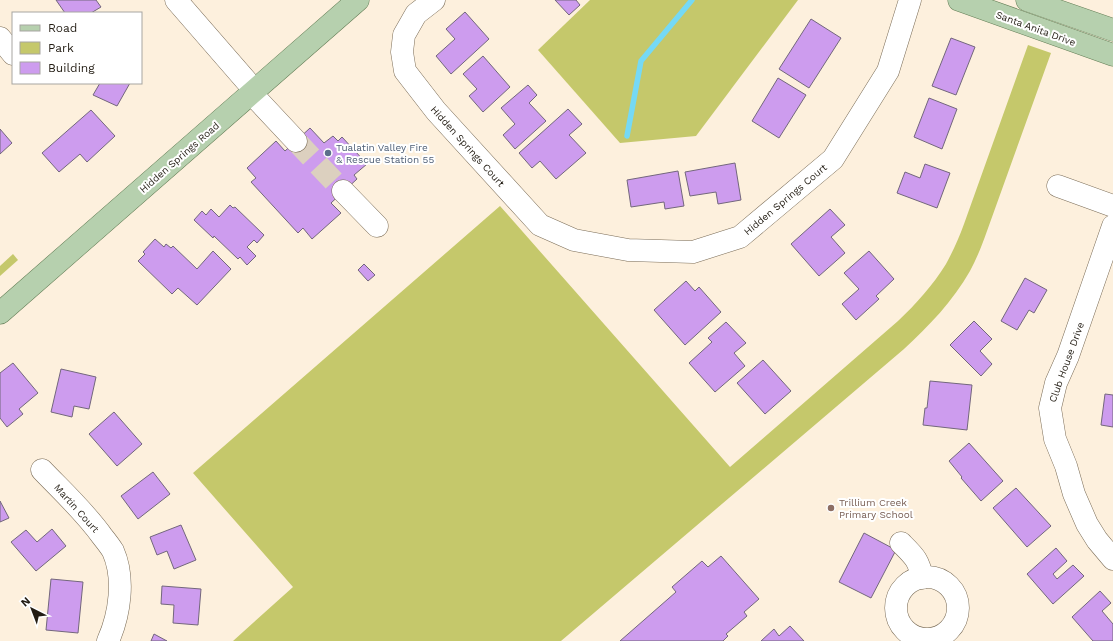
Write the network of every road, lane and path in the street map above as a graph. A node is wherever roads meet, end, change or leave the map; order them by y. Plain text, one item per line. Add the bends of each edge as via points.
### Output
1 (176, 0) edge
2 (358, 0) edge
3 (434, 0) edge
4 (910, 0) edge
5 (959, 0) edge
6 (1027, 0) edge
7 (1113, 30) edge
8 (0, 38) edge
9 (12, 53) edge
10 (1113, 55) edge
11 (253, 92) junction
12 (296, 141) tunnel mouth
13 (1058, 186) dead end
14 (344, 191) tunnel mouth
15 (1113, 206) edge
16 (377, 226) dead end
17 (1113, 226) edge
18 (0, 314) edge
19 (42, 470) dead end
20 (901, 543) dead end
21 (1113, 559) edge
22 (922, 578) junction
23 (926, 640) edge
24 (108, 641) edge

1 - 11 street
2 - 11 main road, Hidden Springs Road
3 - 4 street, Hidden Springs Court via 416,14 404,35 402,52 405,71 436,111 540,225 574,240 628,250 693,252 740,237 833,159 888,71
5 - 10 main road, Santa Anita Drive
6 - 7 main road
8 - 9 street
11 - 12 street
11 - 18 main road, Hidden Springs Road
13 - 15 street
14 - 16 street
17 - 21 street, Club House Drive via 1068,356 1056,383 1050,408 1055,439 1074,494 1087,524
19 - 24 street, Martin Court via 92,522 112,550 117,564 119,593 116,616
20 - 22 street via 914,556
22 - 23 street via 906,586 899,596 896,607 898,619 905,630 915,637
22 - 23 street via 940,580 950,587 958,609 956,621 948,631

